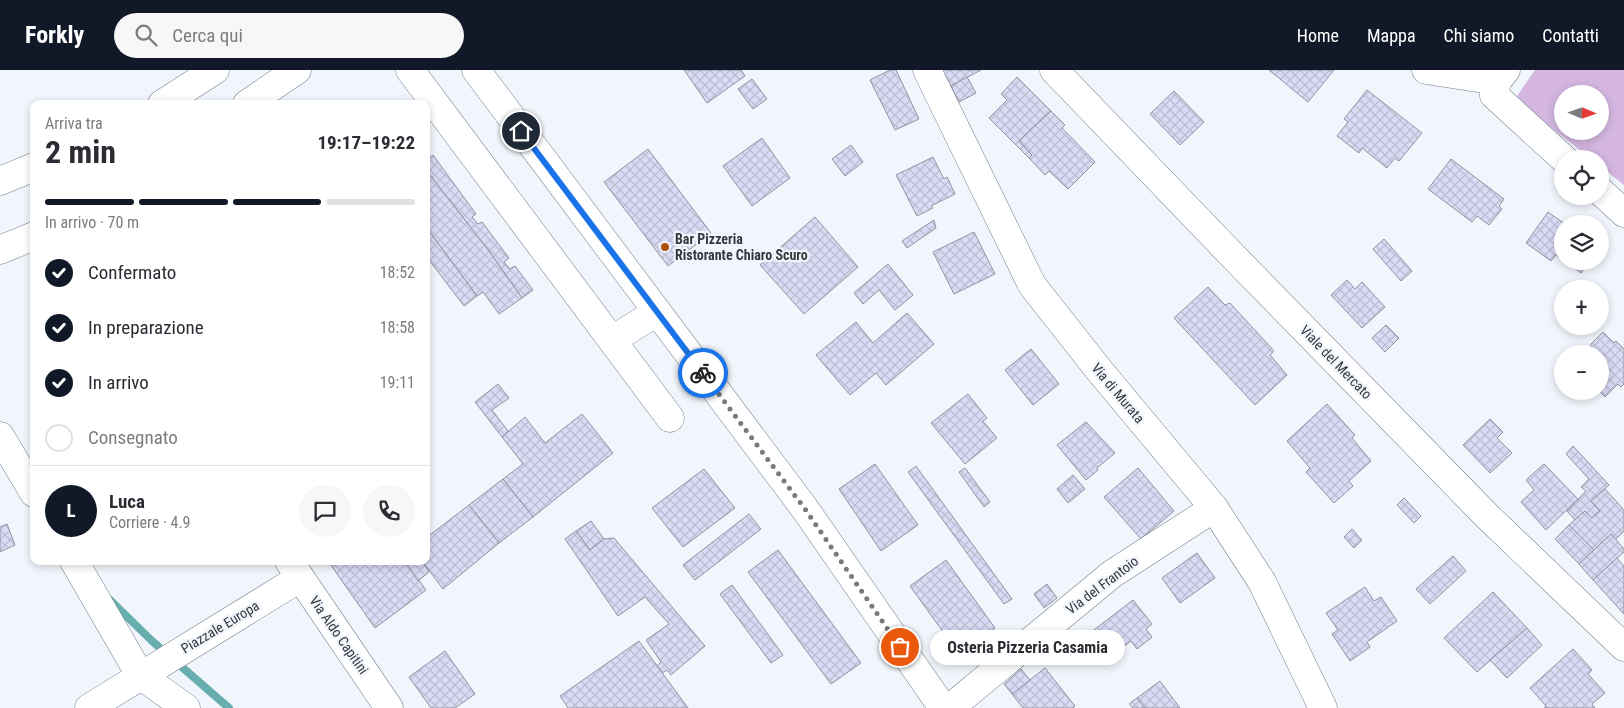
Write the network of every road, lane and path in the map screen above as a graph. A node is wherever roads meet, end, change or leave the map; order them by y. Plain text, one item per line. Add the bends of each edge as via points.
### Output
1 (215, 70) edge
2 (297, 70) edge
3 (410, 70) edge
4 (476, 70) edge
5 (928, 70) edge
6 (1054, 70) edge
7 (1426, 70) edge
8 (1502, 76) edge
9 (168, 100) edge
10 (253, 100) edge
11 (1554, 150) edge
12 (30, 169) edge
13 (0, 181) edge
14 (1609, 199) edge
15 (1624, 213) edge
16 (30, 238) edge
17 (0, 250) edge
18 (657, 312) junction
19 (612, 340) junction
20 (670, 418) dead end
21 (0, 436) edge
22 (30, 487) edge
23 (1214, 508) junction
24 (76, 565) edge
25 (294, 570) edge
26 (1624, 647) edge
27 (140, 676) junction
28 (89, 708) edge
29 (186, 708) edge
30 (389, 708) edge
31 (943, 708) edge
32 (950, 708) edge
33 (1323, 708) edge

1 - 9 street
2 - 10 street
3 - 19 street
4 - 18 street
5 - 23 street, Via di Murata via 1032,285
6 - 26 street, Viale del Mercato via 1487,516
7 - 8 street
8 - 11 street via 1494,95
12 - 13 street
14 - 15 street
16 - 17 street
18 - 19 street
18 - 31 street via 805,509
19 - 20 street
21 - 22 street
23 - 32 street, Via del Frantoio via 1112,574
23 - 33 street, Via di Murata via 1262,582
24 - 27 street
25 - 27 street, Piazzale Europa
25 - 30 street, Via Aldo Capitini
27 - 28 street, Piazzale Europa
27 - 29 street

